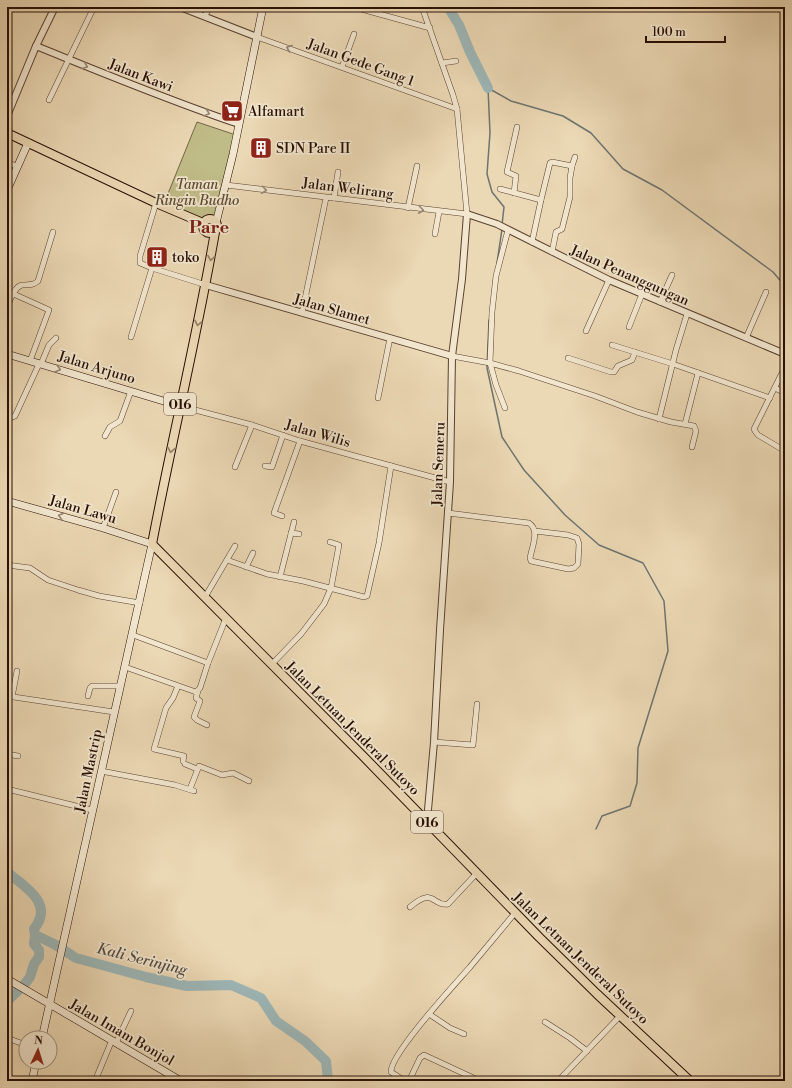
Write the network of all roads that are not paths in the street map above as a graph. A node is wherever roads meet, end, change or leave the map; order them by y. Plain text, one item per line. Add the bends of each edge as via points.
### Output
1 (55, 7) edge
2 (94, 7) edge
3 (180, 7) edge
4 (209, 7) edge
5 (263, 7) edge
6 (354, 7) edge
7 (422, 7) edge
8 (205, 16) junction
9 (430, 28) junction
10 (354, 34) dead end
11 (257, 37) junction
12 (36, 46) junction
13 (70, 60) junction
14 (456, 61) dead end
15 (442, 63) junction
16 (342, 67) junction
17 (49, 100) dead end
18 (457, 109) junction
19 (7, 116) edge
20 (239, 124) junction
21 (517, 127) dead end
22 (7, 133) edge
23 (28, 143) junction
24 (575, 157) dead end
25 (7, 162) edge
26 (417, 166) dead end
27 (572, 166) junction
28 (18, 167) junction
29 (338, 172) dead end
30 (226, 185) junction
31 (500, 189) dead end
32 (7, 190) edge
33 (514, 193) junction
34 (326, 198) junction
35 (334, 198) junction
36 (541, 200) junction
37 (156, 203) junction
38 (408, 208) junction
39 (439, 212) junction
40 (467, 214) junction
41 (216, 223) junction
42 (203, 224) junction
43 (507, 229) junction
44 (53, 232) dead end
45 (215, 232) junction
46 (435, 234) dead end
47 (532, 242) junction
48 (552, 252) junction
49 (152, 268) junction
50 (672, 275) dead end
51 (609, 280) junction
52 (206, 285) junction
53 (7, 291) edge
54 (766, 292) dead end
55 (13, 294) junction
56 (642, 294) junction
57 (660, 302) junction
58 (7, 307) edge
59 (302, 313) junction
60 (687, 314) junction
61 (629, 327) dead end
62 (7, 330) edge
63 (586, 331) dead end
64 (7, 334) edge
65 (131, 337) dead end
66 (56, 338) dead end
67 (390, 338) junction
68 (746, 338) junction
69 (612, 345) dead end
70 (635, 352) junction
71 (7, 354) edge
72 (785, 354) edge
73 (452, 356) junction
74 (568, 358) dead end
75 (30, 361) junction
76 (490, 363) junction
77 (40, 364) junction
78 (673, 364) junction
79 (785, 366) edge
80 (698, 373) junction
81 (775, 388) junction
82 (131, 391) junction
83 (785, 394) edge
84 (378, 398) dead end
85 (770, 398) junction
86 (180, 406) junction
87 (505, 408) dead end
88 (659, 419) junction
89 (684, 424) junction
90 (252, 425) junction
91 (7, 427) edge
92 (283, 435) junction
93 (105, 436) dead end
94 (300, 441) junction
95 (692, 447) dead end
96 (785, 451) edge
97 (265, 466) dead end
98 (391, 466) junction
99 (235, 467) dead end
100 (450, 482) junction
101 (116, 492) dead end
102 (7, 501) edge
103 (448, 514) junction
104 (282, 516) dead end
105 (294, 522) dead end
106 (156, 524) junction
107 (102, 528) junction
108 (535, 531) junction
109 (291, 532) junction
110 (299, 534) dead end
111 (330, 542) dead end
112 (152, 544) junction
113 (235, 546) dead end
114 (253, 552) dead end
115 (167, 558) junction
116 (228, 560) junction
117 (7, 565) edge
118 (246, 567) junction
119 (280, 577) junction
120 (331, 588) junction
121 (205, 597) junction
122 (140, 603) junction
123 (226, 618) junction
124 (133, 634) junction
125 (208, 663) junction
126 (272, 664) junction
127 (125, 667) junction
128 (17, 671) dead end
129 (120, 686) junction
130 (178, 686) junction
131 (198, 692) junction
132 (88, 696) dead end
133 (10, 697) edge
134 (477, 704) dead end
135 (114, 712) junction
136 (207, 725) dead end
137 (434, 742) junction
138 (7, 754) edge
139 (18, 756) dead end
140 (197, 768) junction
141 (101, 771) junction
142 (249, 781) dead end
143 (7, 789) edge
144 (92, 810) junction
145 (427, 821) junction
146 (477, 873) junction
147 (410, 907) dead end
148 (516, 912) junction
149 (10, 981) edge
150 (50, 1005) junction
151 (131, 1012) dead end
152 (429, 1014) junction
153 (620, 1016) junction
154 (544, 1022) dead end
155 (44, 1030) edge
156 (464, 1034) dead end
157 (7, 1038) edge
158 (114, 1041) junction
159 (18, 1042) edge
160 (587, 1052) junction
161 (34, 1070) edge
162 (32, 1081) edge
163 (95, 1081) edge
164 (182, 1081) edge
165 (405, 1081) edge
166 (409, 1081) edge
167 (480, 1081) edge
168 (558, 1081) edge
169 (690, 1081) edge

1 - 12 street
2 - 13 street
3 - 8 street
4 - 8 street
5 - 11 main road
6 - 9 street
7 - 9 street, Jalan Semeru
8 - 11 street
9 - 15 street, Jalan Semeru
10 - 16 street
16 -> 11 street, Jalan Gede Gang 1
11 - 20 main road
12 - 13 street, Jalan Kawi
12 - 19 street
13 - 17 street
13 -> 20 street, Jalan Kawi
14 - 15 street
15 - 18 street, Jalan Semeru
16 - 18 street, Jalan Gede Gang 1
18 - 40 street, Jalan Semeru
20 - 30 main road
21 - 33 street via 507,172 516,176
22 - 23 main road
23 - 28 main road
23 - 37 main road
24 - 27 street
25 - 28 street
26 - 38 street
27 - 36 street via 550,163
27 - 48 street via 568,208 562,229 556,232
28 - 32 main road
29 - 35 street
30 -> 34 street, Jalan Welirang
30 - 41 main road
31 - 33 street
33 - 36 street
34 - 35 street, Jalan Welirang
34 - 59 street
35 - 38 street, Jalan Welirang
36 - 47 street
37 - 42 main road
37 - 49 street via 139,259 142,264
38 -> 39 street, Jalan Welirang
39 - 40 street, Jalan Welirang
39 - 46 street
40 - 43 street, Jalan Penanggungan
40 - 73 street, Jalan Semeru
41 - 42 main road via 210,219
41 - 45 main road, 016
42 - 45 main road via 204,232
43 - 47 street, Jalan Penanggungan
43 - 76 street via 496,276
44 - 55 street via 38,281 20,286
45 -> 52 main road, 016
47 - 48 street, Jalan Penanggungan
48 - 51 street, Jalan Penanggungan
49 - 52 street
49 - 65 street
50 - 57 street
51 - 56 street, Jalan Penanggungan
51 - 63 street
52 - 59 street, Jalan Slamet
52 -> 86 main road, 016
53 - 55 street
54 - 68 street
55 - 58 street
55 - 75 street via 49,310
56 - 57 street, Jalan Penanggungan
56 - 61 street
57 - 60 street, Jalan Penanggungan
59 - 67 street, Jalan Slamet
60 - 68 street, Jalan Penanggungan
60 - 78 street
62 - 64 street
66 - 77 street via 49,345
67 - 73 street, Jalan Slamet
67 - 84 street
68 - 72 street, Jalan Penanggungan
69 - 70 street
70 - 74 street via 632,360 618,366 614,372
70 - 78 street
71 - 75 main road, Jalan Arjuno
73 - 76 street
73 - 100 street, Jalan Semeru
75 - 77 main road, Jalan Arjuno
76 - 87 street
76 - 88 street
77 -> 82 main road, Jalan Arjuno
77 - 91 street
78 - 80 street
78 - 88 street
79 - 81 street
80 - 85 street
80 - 89 street
81 - 83 street
81 - 85 street
82 - 86 main road, Jalan Arjuno
82 - 93 street via 120,421 110,427
85 - 96 street via 754,430
86 - 90 street, Jalan Wilis
86 -> 106 main road, 016
88 - 89 street
89 - 95 street via 696,428
90 - 92 street, Jalan Wilis
90 - 99 street
92 - 94 street, Jalan Wilis
92 - 97 street via 272,467
94 - 98 street, Jalan Wilis
94 - 104 street via 274,512
98 - 100 street, Jalan Wilis
98 - 120 street via 368,596
100 - 103 street, Jalan Semeru
101 - 107 street
107 -> 102 main road, Jalan Lawu
103 - 108 street via 529,523
103 - 137 street, Jalan Semeru
105 - 109 street
106 - 112 main road, 016
106 - 115 main road, 016 via 158,540
107 - 112 main road, Jalan Lawu
108 - 108 street via 531,561 568,569 578,564 577,538
109 - 110 street
109 - 119 street
111 - 120 street via 339,544
112 - 115 main road, Jalan Letnan Jenderal Sutoyo / 016
112 - 122 main road, Jalan Mastrip
113 - 116 street
114 - 118 street
115 - 121 main road, Jalan Letnan Jenderal Sutoyo / 016
116 - 118 street
116 - 121 street
117 - 122 street via 30,568 48,580 78,590
118 - 119 street
119 - 120 street
120 - 126 street via 324,604 310,624
121 - 123 main road, Jalan Letnan Jenderal Sutoyo / 016
122 - 124 main road, Jalan Mastrip
123 - 125 street
123 - 126 main road, Jalan Letnan Jenderal Sutoyo / 016
124 - 125 street
124 - 127 main road, Jalan Mastrip
125 - 131 street
126 - 145 main road, Jalan Letnan Jenderal Sutoyo / 016
127 - 129 main road, Jalan Mastrip
127 - 130 street
128 - 133 street
129 - 132 street via 92,686
129 - 135 main road, Jalan Mastrip
130 - 131 street
130 - 140 street via 166,708 154,749 184,756 184,763
131 - 136 street via 196,698 200,704 194,717
133 - 135 street
134 - 137 street via 473,745
135 - 141 main road, Jalan Mastrip
137 - 145 street, Jalan Semeru
138 - 139 street
140 - 141 street via 192,790 154,780
140 - 142 street via 200,766 222,775 233,773
141 - 144 main road, Jalan Mastrip
143 - 144 street
144 - 150 main road, Jalan Mastrip
145 - 146 main road, Jalan Letnan Jenderal Sutoyo / 016
146 - 147 street via 448,904 444,905 427,897
146 - 148 main road, Jalan Letnan Jenderal Sutoyo / 016
148 - 152 street
148 - 153 main road, Jalan Letnan Jenderal Sutoyo / 016
149 - 150 main road, Jalan Imam Bonjol
150 - 155 main road, Jalan Mastrip
150 - 158 main road, Jalan Imam Bonjol
151 - 158 street
152 - 156 street
152 - 165 street via 391,1067 391,1073
153 - 160 street
153 - 169 main road, Jalan Letnan Jenderal Sutoyo / 016
154 - 160 street
157 - 159 street
158 - 163 street
158 - 164 main road, Jalan Imam Bonjol
160 - 168 street
161 - 162 main road
166 - 167 street via 420,1058 426,1055

